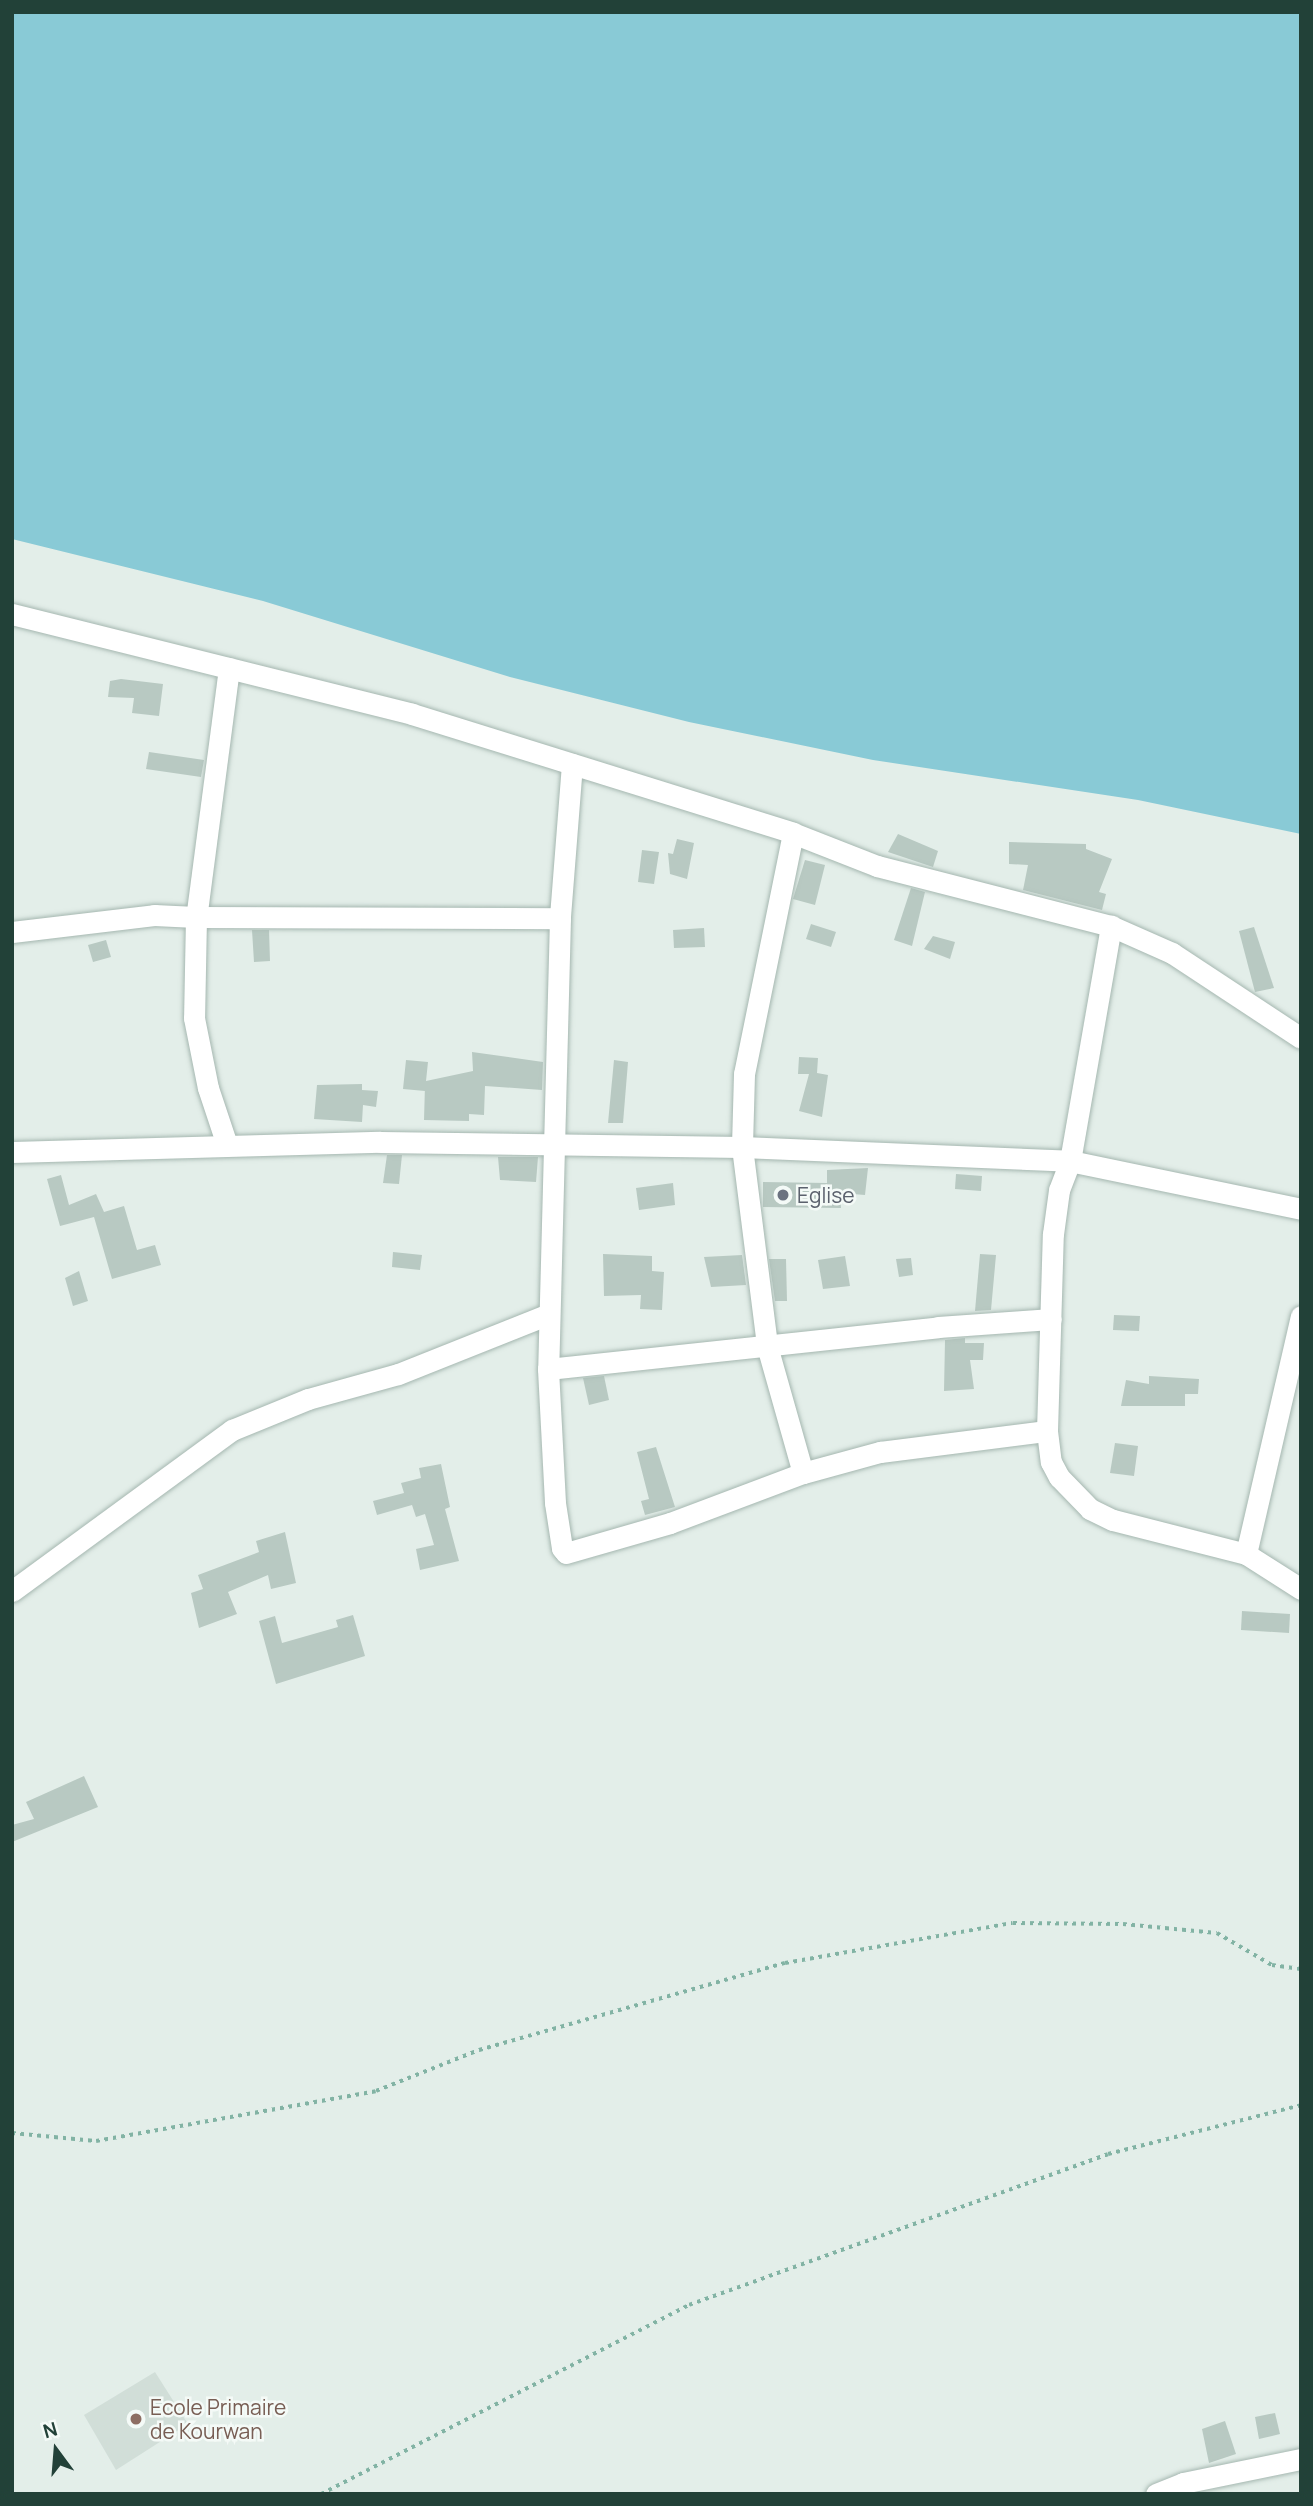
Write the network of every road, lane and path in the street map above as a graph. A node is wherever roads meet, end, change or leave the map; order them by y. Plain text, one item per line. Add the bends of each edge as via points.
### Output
1 (12, 614) edge
2 (229, 668) junction
3 (572, 764) junction
4 (793, 833) junction
5 (196, 918) junction
6 (559, 918) junction
7 (1111, 926) junction
8 (12, 932) edge
9 (1301, 1038) edge
10 (226, 1145) junction
11 (553, 1145) junction
12 (742, 1147) junction
13 (12, 1152) edge
14 (1070, 1161) junction
15 (1301, 1209) edge
16 (550, 1314) junction
17 (1301, 1317) edge
18 (1051, 1320) junction
19 (767, 1346) junction
20 (548, 1369) junction
21 (1047, 1431) junction
22 (803, 1474) junction
23 (1246, 1554) junction
24 (1301, 1589) edge
25 (12, 1591) edge
26 (1301, 1969) edge
27 (1301, 2105) edge
28 (12, 2133) edge
29 (1301, 2459) edge
30 (321, 2494) edge
31 (1156, 2494) edge

1 - 2 street
2 - 3 street via 412,713
2 - 5 street
3 - 4 street
3 - 6 street
4 - 7 street via 877,866
4 - 12 street via 744,1074
5 - 6 street
5 - 8 street via 153,915
5 - 10 street via 194,1018 208,1088
6 - 11 street
7 - 9 street via 1172,953
7 - 14 street
10 - 11 street
10 - 13 street
11 - 12 street
11 - 16 street
12 - 14 street
12 - 19 street
14 - 15 street
14 - 18 street via 1059,1190 1052,1234
16 - 20 street
16 - 25 street via 398,1374 308,1398 232,1430
17 - 23 street
18 - 19 street
18 - 21 street
19 - 20 street
19 - 22 street
20 - 22 street via 555,1503 566,1553 670,1524
21 - 22 street via 880,1452
21 - 23 street via 1051,1462 1059,1477 1090,1509 1112,1520
23 - 24 street
26 - 28 path via 1272,1965 1217,1933 1123,1924 1013,1923 785,1963 479,2050 376,2091 96,2141
27 - 30 path via 1108,2154 689,2305
29 - 31 street via 1183,2483

